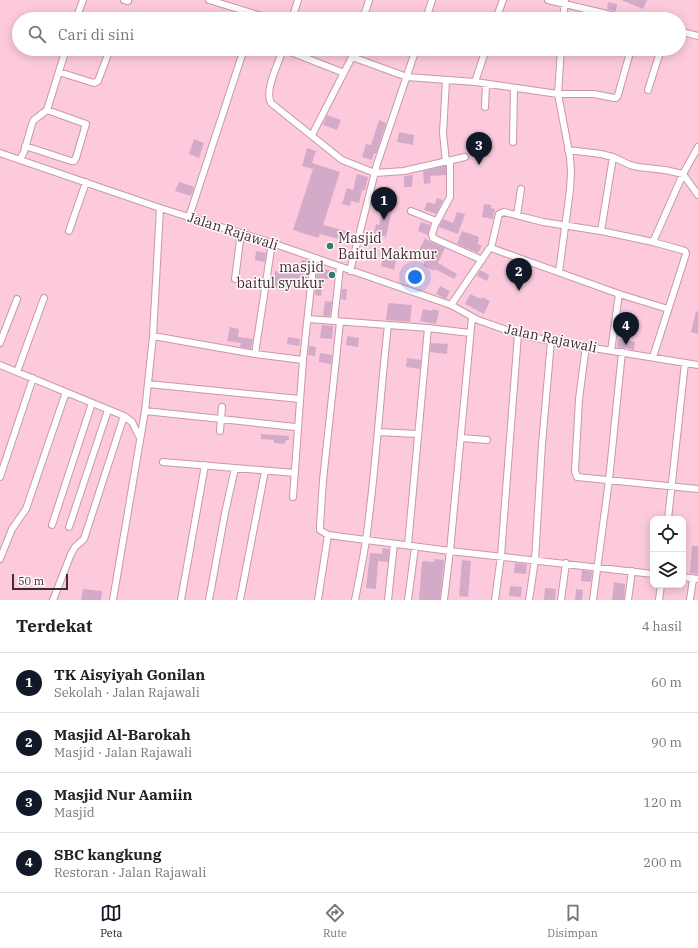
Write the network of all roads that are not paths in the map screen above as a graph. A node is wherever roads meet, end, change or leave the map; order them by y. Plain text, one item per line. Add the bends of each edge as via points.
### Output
1 (83, 0) edge
2 (212, 0) edge
3 (298, 0) edge
4 (369, 0) edge
5 (432, 0) edge
6 (503, 0) edge
7 (548, 0) edge
8 (564, 2) edge
9 (79, 12) edge
10 (249, 12) edge
11 (295, 12) edge
12 (365, 12) edge
13 (428, 12) edge
14 (499, 12) edge
15 (563, 12) edge
16 (602, 12) edge
17 (686, 33) edge
18 (698, 36) edge
19 (64, 56) edge
20 (107, 56) edge
21 (242, 56) edge
22 (280, 56) edge
23 (301, 56) edge
24 (414, 56) edge
25 (484, 56) edge
26 (561, 56) edge
27 (629, 56) edge
28 (659, 56) edge
29 (352, 57) joint
30 (59, 72) junction
31 (344, 73) junction
32 (407, 77) junction
33 (446, 80) junction
34 (475, 82) junction
35 (486, 84) junction
36 (514, 88) junction
37 (648, 90) dead end
38 (558, 94) junction
39 (486, 107) dead end
40 (47, 110) junction
41 (312, 135) junction
42 (513, 142) dead end
43 (26, 146) junction
44 (698, 147) edge
45 (568, 150) junction
46 (0, 153) edge
47 (465, 157) dead end
48 (613, 157) junction
49 (20, 159) junction
50 (448, 162) junction
51 (375, 173) junction
52 (683, 174) junction
53 (86, 182) junction
54 (521, 189) dead end
55 (698, 195) edge
56 (160, 208) junction
57 (411, 211) dead end
58 (518, 215) junction
59 (189, 217) junction
60 (436, 223) junction
61 (565, 226) junction
62 (69, 231) dead end
63 (601, 231) junction
64 (241, 233) junction
65 (653, 242) junction
66 (272, 243) junction
67 (491, 248) junction
68 (314, 258) junction
69 (482, 260) junction
70 (340, 268) junction
71 (350, 271) junction
72 (559, 272) junction
73 (235, 280) dead end
74 (619, 294) junction
75 (17, 298) dead end
76 (44, 298) dead end
77 (451, 305) junction
78 (668, 310) junction
79 (472, 317) junction
80 (308, 319) junction
81 (337, 321) junction
82 (388, 325) junction
83 (428, 328) junction
84 (470, 333) junction
85 (518, 334) junction
86 (153, 336) junction
87 (551, 341) junction
88 (0, 343) edge
89 (586, 346) junction
90 (611, 351) junction
91 (622, 352) junction
92 (255, 354) junction
93 (652, 357) junction
94 (303, 360) junction
95 (684, 363) junction
96 (698, 365) edge
97 (0, 367) edge
98 (16, 372) junction
99 (33, 378) junction
100 (148, 384) junction
101 (66, 392) junction
102 (300, 399) junction
103 (92, 403) junction
104 (222, 407) dead end
105 (108, 410) junction
106 (145, 414) junction
107 (124, 416) junction
108 (221, 419) junction
109 (130, 420) junction
110 (295, 426) dead end
111 (220, 431) dead end
112 (378, 432) junction
113 (417, 434) junction
114 (461, 438) junction
115 (141, 440) junction
116 (487, 440) dead end
117 (163, 462) dead end
118 (204, 465) junction
119 (235, 468) junction
120 (265, 471) junction
121 (295, 473) junction
122 (0, 477) edge
123 (609, 480) junction
124 (672, 486) junction
125 (698, 489) edge
126 (293, 497) dead end
127 (668, 516) edge
128 (52, 524) dead end
129 (69, 527) dead end
130 (328, 535) junction
131 (366, 540) junction
132 (394, 544) junction
133 (408, 545) junction
134 (415, 546) junction
135 (450, 551) junction
136 (501, 556) junction
137 (0, 559) edge
138 (535, 560) junction
139 (566, 563) junction
140 (597, 567) junction
141 (632, 572) junction
142 (650, 574) edge
143 (686, 578) edge
144 (696, 579) edge
145 (661, 588) edge
146 (53, 600) edge
147 (113, 600) edge
148 (181, 600) edge
149 (209, 600) edge
150 (240, 600) edge
151 (318, 600) edge
152 (355, 600) edge
153 (388, 600) edge
154 (408, 600) edge
155 (444, 600) edge
156 (495, 600) edge
157 (529, 600) edge
158 (561, 600) edge
159 (593, 600) edge
160 (628, 600) edge
161 (659, 600) edge
162 (690, 600) edge

1 - 9 street
2 - 10 street
3 - 11 street
4 - 12 street
5 - 13 street
6 - 14 street
7 - 8 street
8 - 15 street
8 - 16 street
17 - 18 street
19 - 30 street
20 - 30 street via 98,81 94,83
21 - 59 street
22 - 41 street via 268,91 269,99
23 - 31 street
24 - 32 street
25 - 34 street
26 - 38 street
27 - 38 street via 616,98 594,94
28 - 37 street
29 - 31 street
29 - 32 street
30 - 40 street
31 - 41 street
32 - 33 street
32 - 51 street
33 - 34 street
33 - 50 street via 443,134
34 - 35 street
35 - 36 street
35 - 39 street
36 - 38 street
36 - 42 street
38 - 45 street
40 - 43 street via 34,120
40 - 43 street via 86,124 76,158 71,161
41 - 51 street via 342,160
43 - 49 street
44 - 52 street
45 - 48 street
45 - 61 street via 571,172
46 - 49 street, Jalan Rajawali
47 - 50 street
48 - 52 street via 638,168
48 - 63 street
49 - 53 street, Jalan Rajawali
50 - 51 street via 404,171
50 - 60 street via 450,197
51 - 71 street
52 - 55 street
52 - 65 street
53 - 56 street, Jalan Rajawali
53 - 62 street
54 - 58 street
56 - 59 street, Jalan Rajawali
56 - 86 street
57 - 60 street
58 - 61 street
58 - 67 street via 504,212 499,214
59 - 64 street, Jalan Rajawali
60 - 69 street via 433,238
61 - 63 street
61 - 72 street
63 - 65 street
64 - 66 street, Jalan Rajawali
64 - 73 street
65 - 78 street via 685,252
66 - 68 street, Jalan Rajawali
66 - 92 street
67 - 69 street
67 - 72 street
68 - 70 street, Jalan Rajawali
68 - 80 street
69 - 77 street
70 - 71 street, Jalan Rajawali
70 - 81 street
71 - 77 street, Jalan Rajawali
72 - 74 street
74 - 78 street
74 - 90 street
75 - 88 street
76 - 98 street
77 - 79 street, Jalan Rajawali
78 - 93 street
79 - 84 street
79 - 85 street, Jalan Rajawali
80 - 81 street
80 - 94 street
81 - 82 street
81 - 130 street via 320,526 320,530
82 - 83 street
82 - 112 street
83 - 84 street
83 - 113 street
84 - 114 street
85 - 87 street, Jalan Rajawali
85 - 136 street
86 - 92 street
86 - 100 street
87 - 89 street, Jalan Rajawali
87 - 138 street
89 - 90 street, Jalan Rajawali
89 - 123 street via 575,471 577,477
90 - 91 street, Jalan Rajawali
91 - 93 street, Jalan Rajawali
91 - 123 street
92 - 94 street
93 - 95 street, Jalan Rajawali
94 - 102 street
95 - 96 street, Jalan Rajawali
95 - 124 street
97 - 98 street
98 - 99 street
99 - 101 street
99 - 122 street
100 - 102 street
100 - 106 street
101 - 103 street
101 - 137 street via 26,509 12,529
102 - 121 street
103 - 105 street
103 - 128 street
104 - 108 street
105 - 107 street
105 - 129 street
106 - 108 street
106 - 109 street via 137,420
106 - 115 street
107 - 109 street
107 - 146 street via 84,538 71,554
108 - 110 street
108 - 111 street
109 - 115 street
112 - 113 street
112 - 131 street
113 - 133 street
114 - 116 street
114 - 135 street
115 - 147 street
117 - 118 street
118 - 119 street
118 - 148 street
119 - 120 street
119 - 149 street
120 - 121 street
120 - 150 street
121 - 126 street
123 - 124 street
123 - 140 street
124 - 125 street
124 - 127 street
130 - 131 street
130 - 151 street
131 - 132 street
131 - 152 street
132 - 133 street
132 - 153 street
133 - 134 street
134 - 135 street
134 - 154 street
135 - 136 street
135 - 155 street
136 - 138 street
136 - 156 street
138 - 139 street
138 - 157 street
139 - 140 street
139 - 158 street
140 - 141 street
140 - 159 street
141 - 142 street
141 - 160 street
143 - 144 street
144 - 162 street
145 - 161 street

